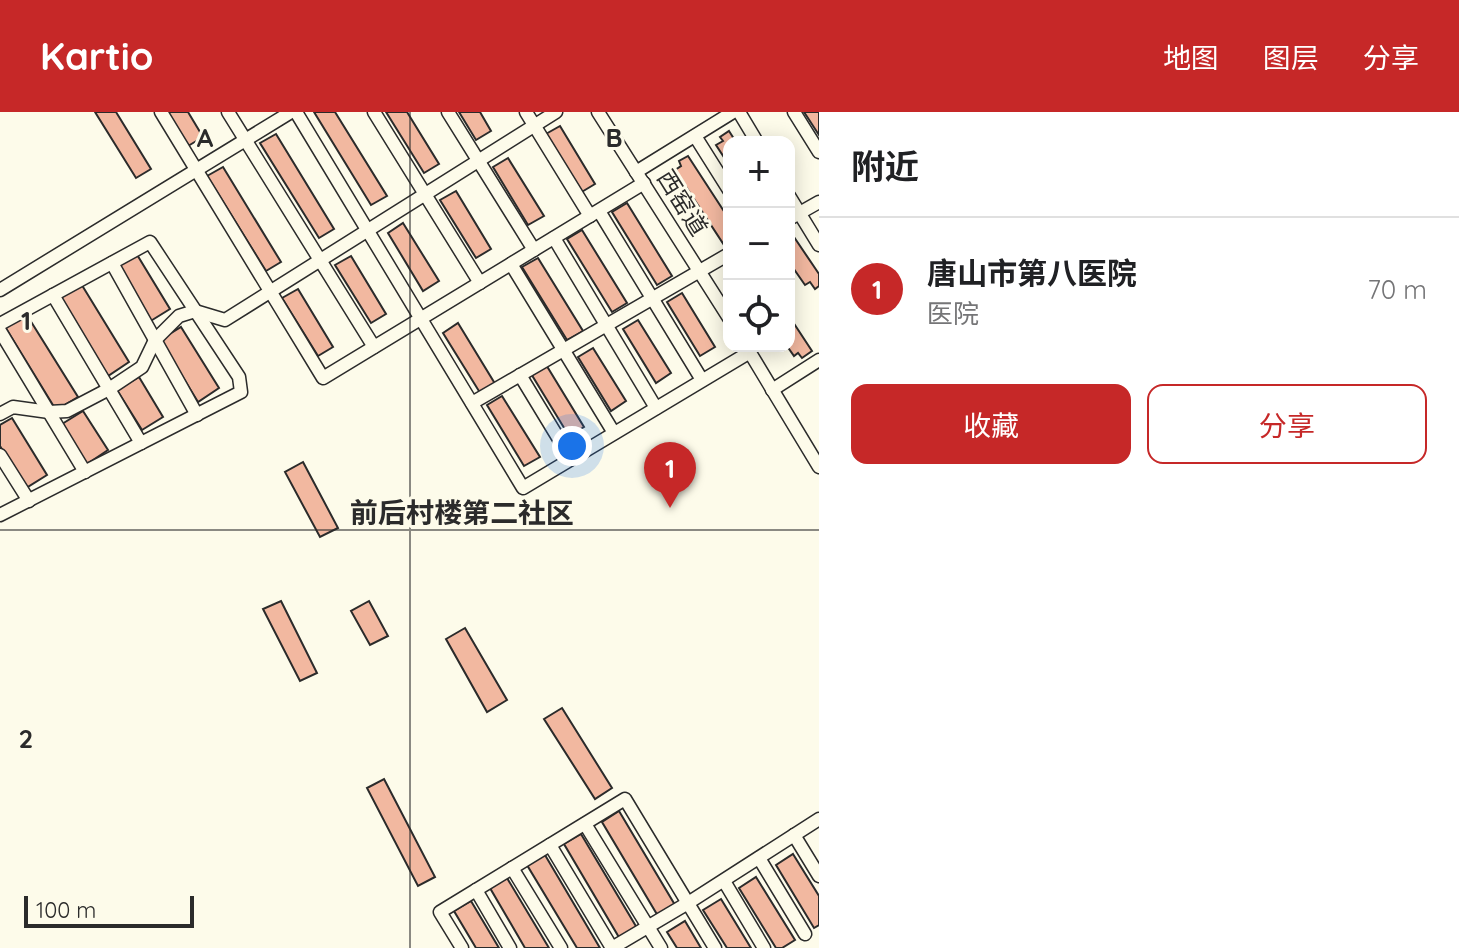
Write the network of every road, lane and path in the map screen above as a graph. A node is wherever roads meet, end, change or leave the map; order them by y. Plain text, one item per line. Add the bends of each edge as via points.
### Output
1 (161, 112) edge
2 (228, 112) edge
3 (294, 112) edge
4 (374, 112) edge
5 (448, 112) edge
6 (526, 112) edge
7 (556, 112) edge
8 (598, 112) edge
9 (736, 112) edge
10 (794, 112) edge
11 (535, 126) junction
12 (695, 136) junction
13 (753, 136) edge
14 (246, 140) junction
15 (819, 152) edge
16 (479, 161) junction
17 (196, 170) junction
18 (640, 178) junction
19 (723, 180) edge
20 (425, 194) junction
21 (819, 202) edge
22 (595, 213) junction
23 (795, 215) edge
24 (795, 217) edge
25 (368, 230) junction
26 (554, 238) junction
27 (819, 245) edge
28 (534, 250) junction
29 (723, 257) edge
30 (320, 260) junction
31 (112, 263) junction
32 (511, 264) junction
33 (699, 271) junction
34 (480, 283) junction
35 (0, 290) edge
36 (270, 292) junction
37 (53, 295) junction
38 (653, 298) junction
39 (723, 309) edge
40 (195, 311) junction
41 (421, 318) junction
42 (0, 324) edge
43 (607, 325) junction
44 (0, 331) edge
45 (155, 340) junction
46 (374, 347) junction
47 (564, 350) junction
48 (744, 352) edge
49 (750, 352) edge
50 (819, 360) edge
51 (520, 375) junction
52 (702, 380) junction
53 (109, 389) junction
54 (772, 390) junction
55 (472, 403) junction
56 (656, 408) junction
57 (49, 412) junction
58 (0, 414) edge
59 (197, 415) junction
60 (614, 433) junction
61 (141, 443) junction
62 (0, 455) edge
63 (571, 459) junction
64 (819, 467) edge
65 (85, 472) junction
66 (29, 501) junction
67 (0, 515) edge
68 (819, 819) edge
69 (585, 824) junction
70 (794, 835) junction
71 (550, 845) junction
72 (759, 858) junction
73 (512, 868) junction
74 (819, 876) edge
75 (724, 881) junction
76 (476, 890) junction
77 (688, 903) junction
78 (648, 927) junction
79 (805, 934) dead end
80 (462, 948) edge
81 (510, 948) edge
82 (561, 948) edge
83 (612, 948) edge
84 (661, 948) edge
85 (715, 948) edge
86 (764, 948) edge

1 - 17 street
2 - 14 street
3 - 14 street
3 - 25 street
4 - 20 street
5 - 16 street
6 - 11 street
7 - 11 street
8 - 18 street, 西窑道
9 - 12 street
9 - 13 street
10 - 15 street
11 - 16 street
11 - 22 street
12 - 18 street
12 - 19 street
14 - 17 street
14 - 30 street
16 - 20 street
16 - 28 street
17 - 35 street
17 - 36 street
18 - 22 street
18 - 33 street, 西窑道
20 - 25 street
20 - 34 street
21 - 23 street
22 - 26 street
22 - 38 street
24 - 27 street
25 - 30 street
25 - 41 street
26 - 28 street
26 - 43 street
28 - 32 street
29 - 33 street
30 - 36 street
30 - 46 street
31 - 37 street
31 - 40 street via 150,242
31 - 45 street
32 - 34 street
32 - 47 street
33 - 38 street
33 - 39 street, 西窑道
34 - 41 street
36 - 40 street via 225,320
36 - 46 street via 323,378
37 - 42 street
37 - 53 street
38 - 43 street
38 - 52 street
40 - 45 street via 179,316
40 - 59 street via 239,377 241,392
41 - 46 street
41 - 55 street
43 - 47 street
43 - 56 street
44 - 57 street
45 - 53 street via 142,367
45 - 59 street
47 - 51 street
47 - 60 street
48 - 52 street
49 - 54 street
50 - 54 street
51 - 55 street
51 - 63 street
52 - 56 street
53 - 57 street via 67,411
53 - 61 street
54 - 64 street
55 - 63 street via 523,488
56 - 60 street
57 - 58 street via 13,407
57 - 65 street
59 - 61 street
60 - 63 street
61 - 65 street
62 - 66 street
65 - 66 street
66 - 67 street
68 - 70 street
69 - 71 street
69 - 77 street via 625,799
69 - 78 street
70 - 72 street
70 - 74 street
71 - 73 street
71 - 83 street
72 - 75 street
72 - 79 street
73 - 76 street
73 - 82 street
75 - 77 street
75 - 86 street
76 - 80 street via 440,912
76 - 81 street
77 - 78 street
77 - 85 street
78 - 83 street
78 - 84 street

